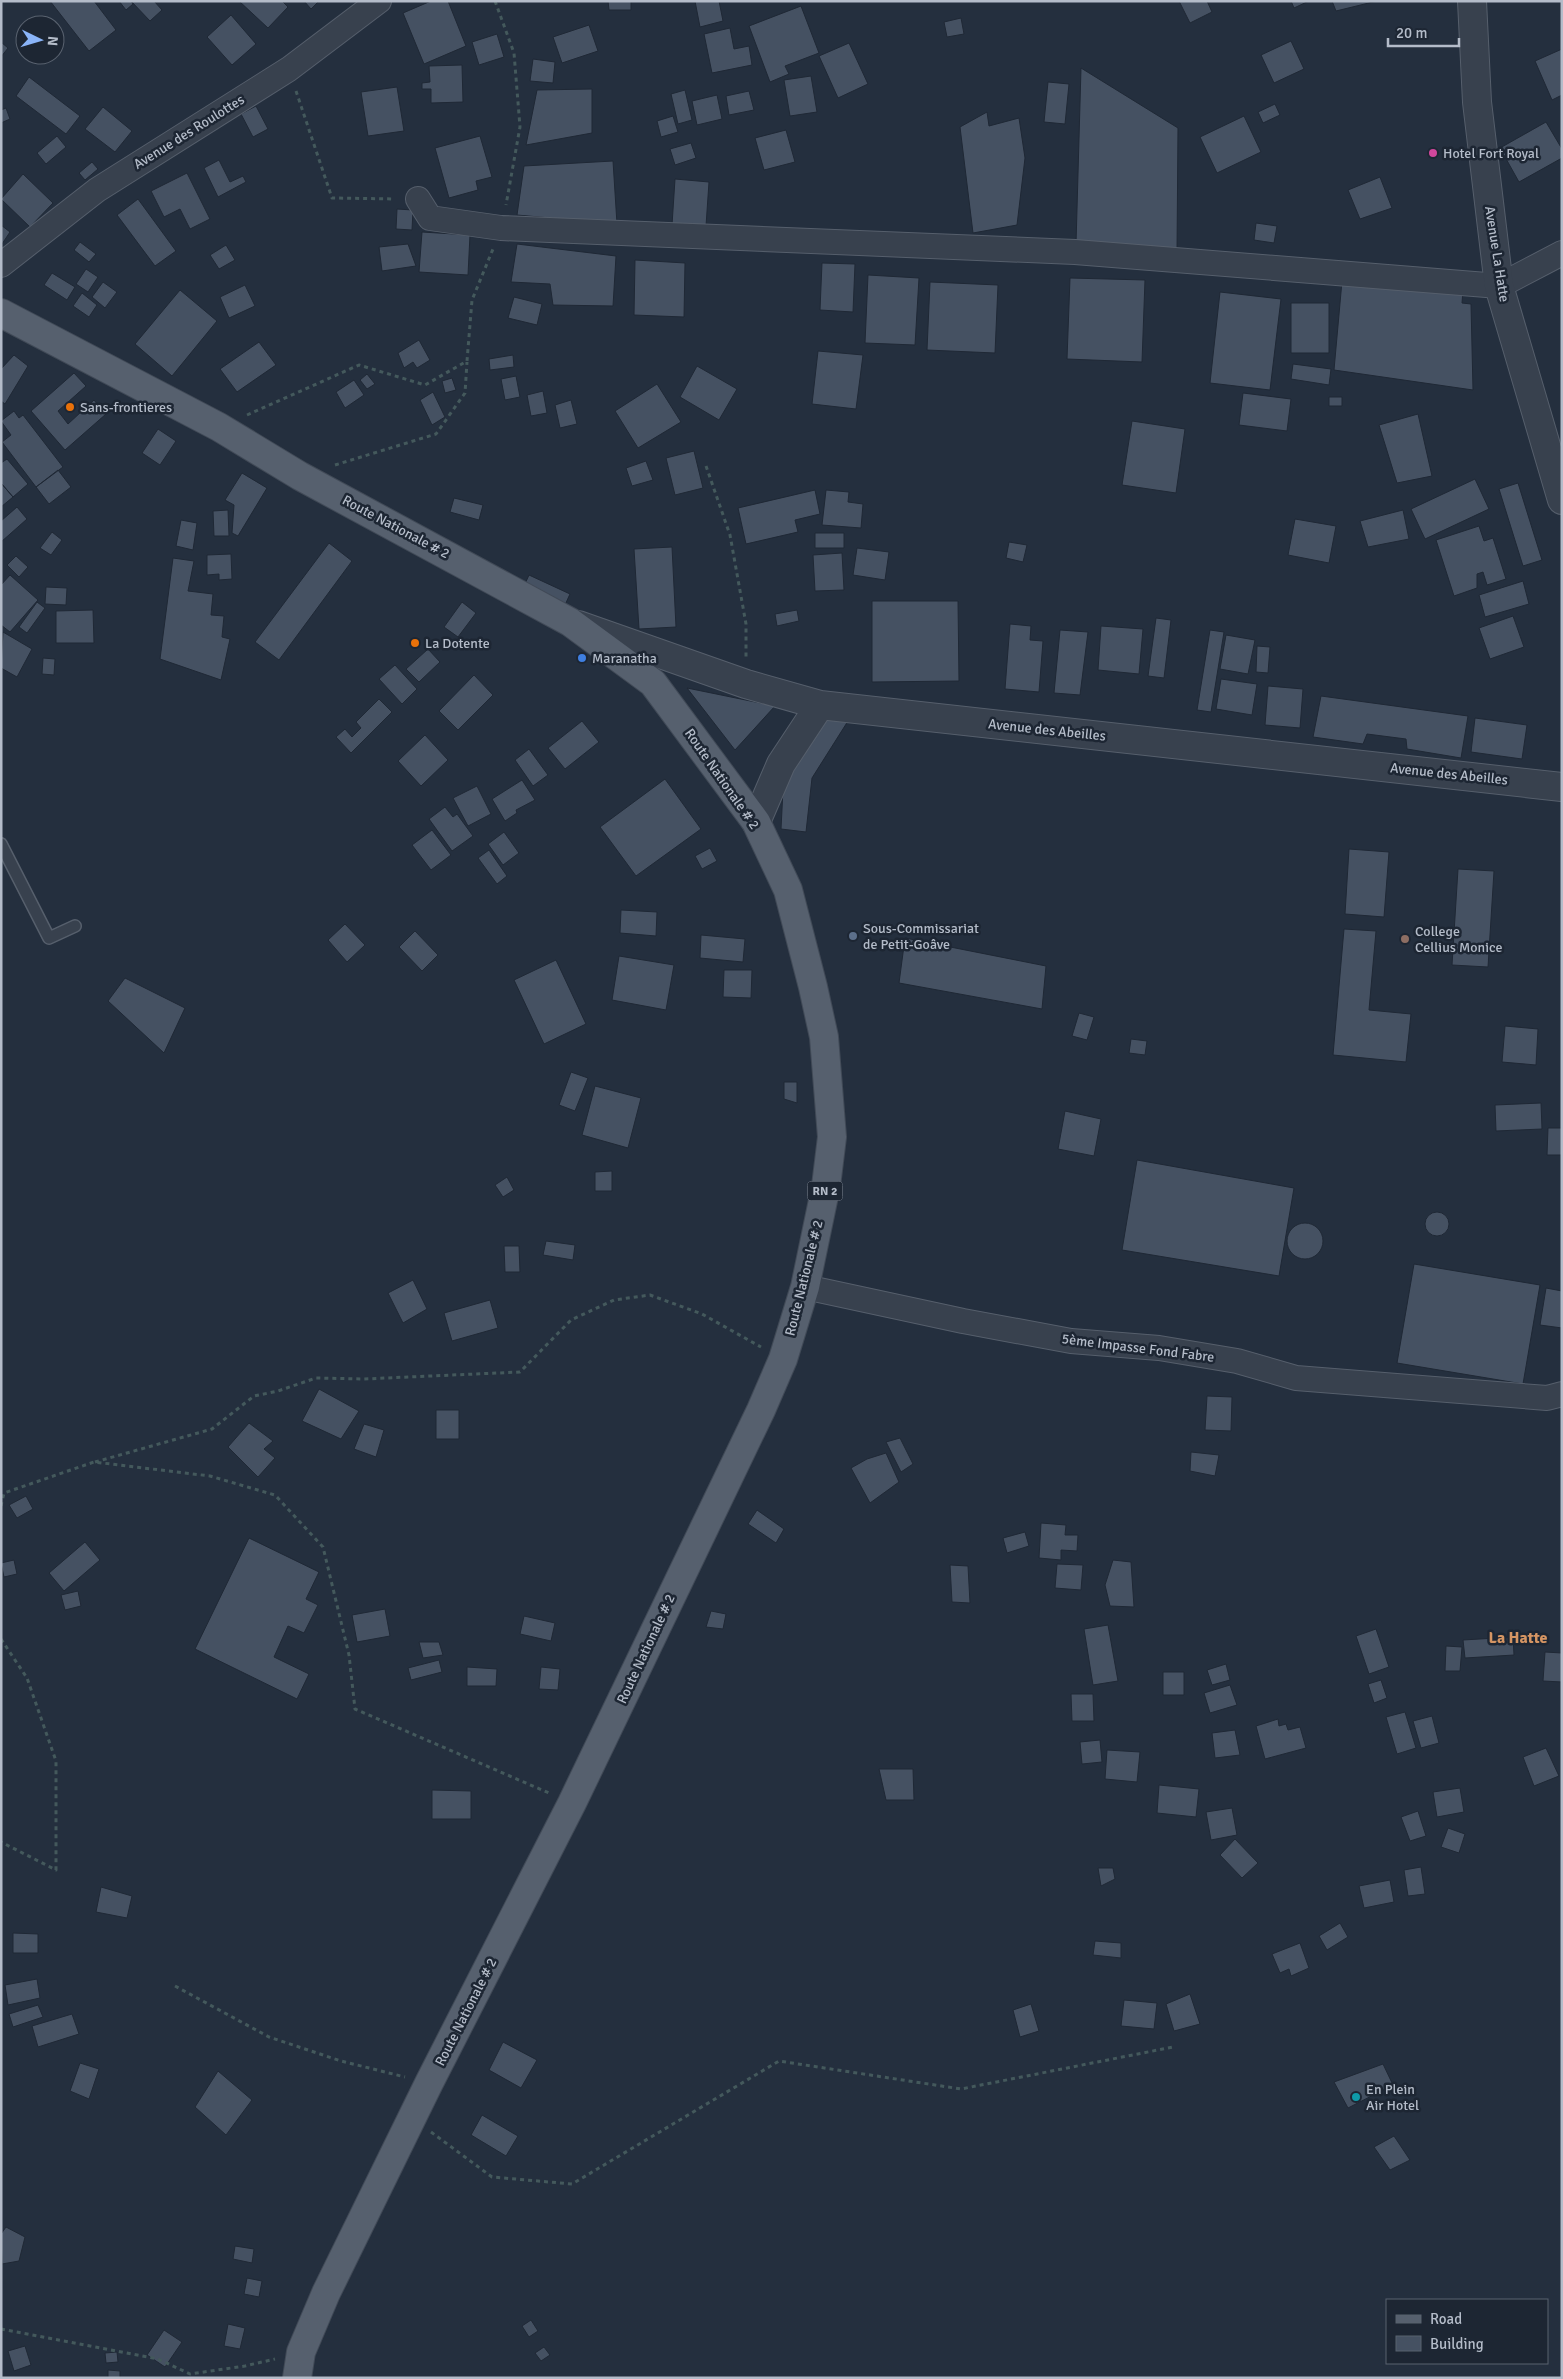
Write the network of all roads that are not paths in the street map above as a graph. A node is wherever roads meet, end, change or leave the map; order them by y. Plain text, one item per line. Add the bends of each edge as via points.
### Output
1 (379, 1) edge
2 (1472, 1) edge
3 (418, 199) road end
4 (1562, 252) edge
5 (1, 264) edge
6 (1499, 286) junction
7 (1, 313) edge
8 (1562, 500) edge
9 (570, 622) junction
10 (820, 704) junction
11 (1562, 765) edge
12 (1534, 784) junction
13 (1562, 787) edge
14 (756, 822) junction
15 (1, 844) edge
16 (75, 926) dead end
17 (805, 1287) junction
18 (1562, 1394) edge
19 (298, 2365) edge

1 - 5 street, Avenue des Roulottes via 289,69 97,190
2 - 6 street, Avenue La Hatte via 1477,102
3 - 6 street via 430,218 501,228 1075,252
4 - 6 street
6 - 8 street, Avenue La Hatte
7 - 9 main road, Route Nationale # 2 / RN 2 via 219,427 300,476
9 - 10 street, Avenue des Abeilles via 746,684
9 - 14 main road, Route Nationale # 2 / RN 2 via 653,683
10 - 12 street, Avenue des Abeilles
10 - 14 street via 781,764
11 - 12 street
12 - 13 street, Avenue des Abeilles
14 - 17 main road, Route Nationale # 2 / RN 2 via 788,890 824,1037 832,1137 826,1186
15 - 16 lane via 49,938
17 - 18 street, 5ème Impasse Fond Fabre via 1071,1341 1159,1348 1237,1361 1296,1378 1547,1398
17 - 19 main road, Route Nationale # 2 / RN 2 via 783,1359 761,1410 572,1803 326,2293

